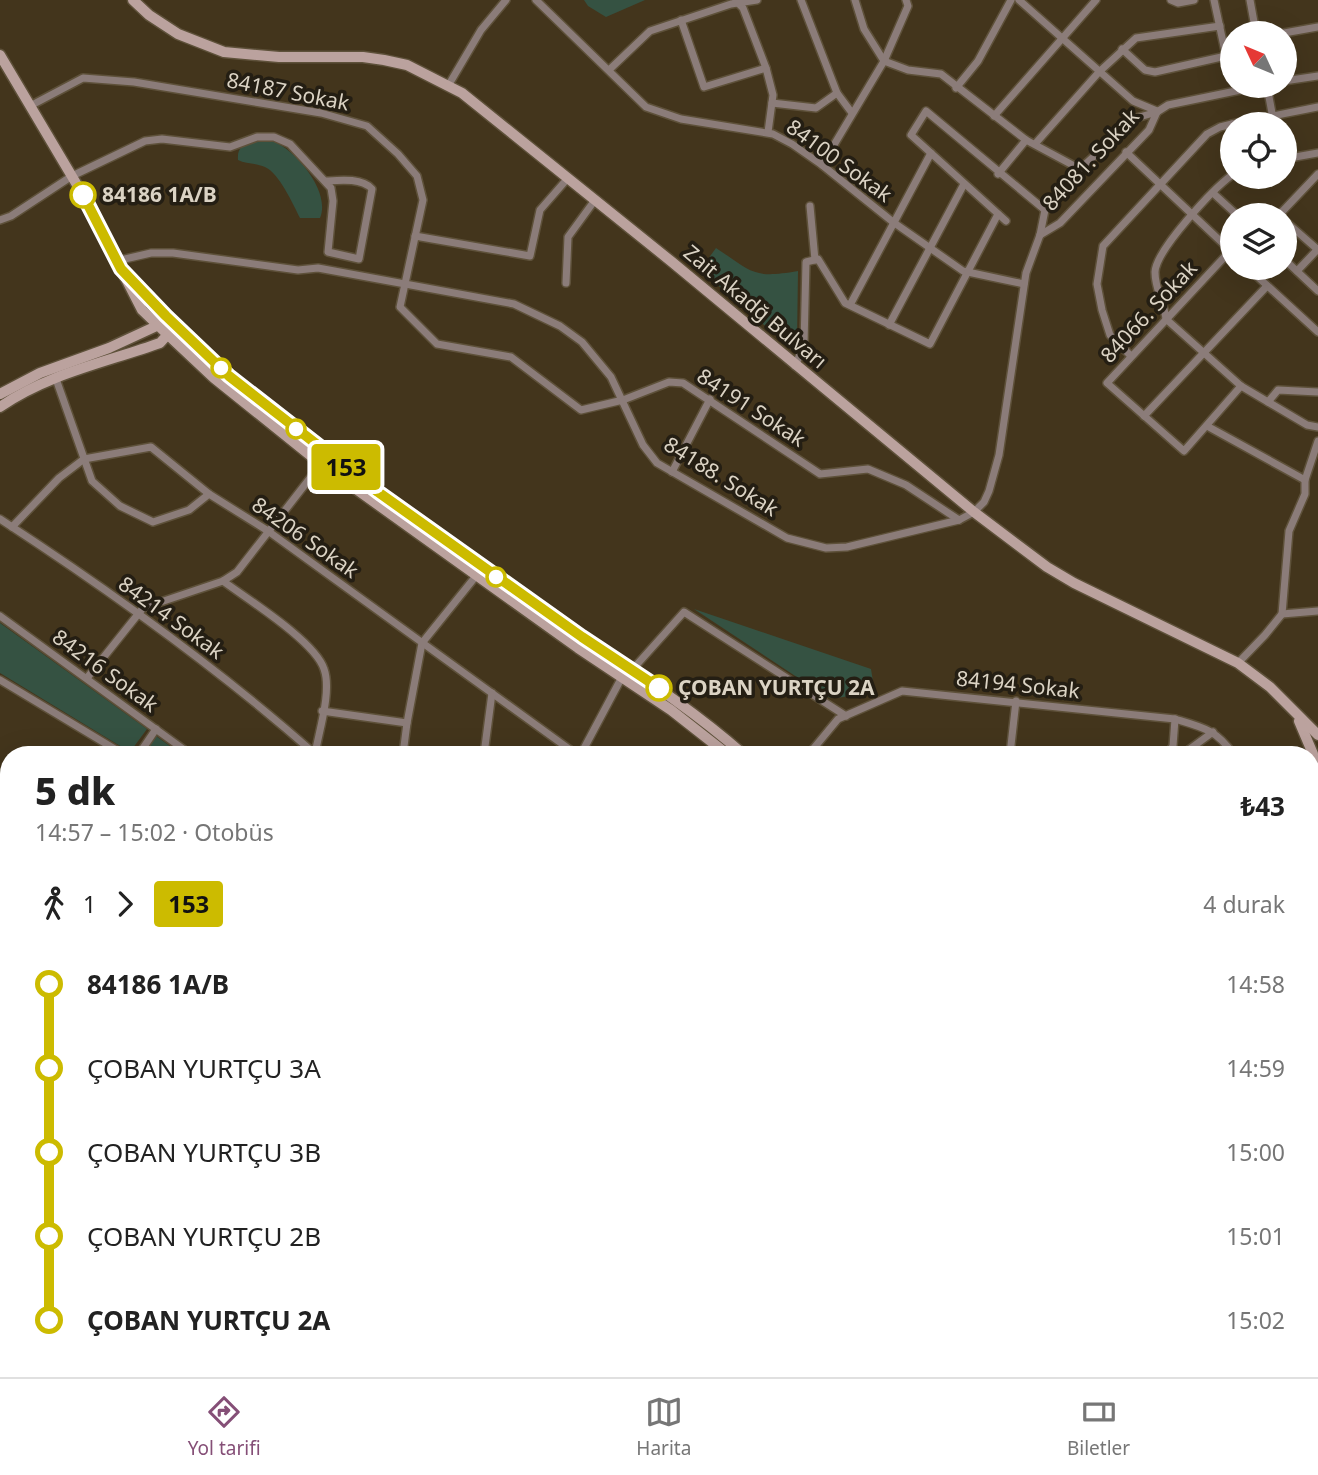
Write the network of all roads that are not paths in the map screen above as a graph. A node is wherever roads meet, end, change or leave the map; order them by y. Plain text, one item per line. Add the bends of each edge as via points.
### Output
1 (133, 0) edge
2 (506, 0) edge
3 (536, 0) edge
4 (757, 0) edge
5 (801, 0) edge
6 (855, 0) edge
7 (906, 0) edge
8 (1011, 0) edge
9 (1019, 0) edge
10 (1096, 0) edge
11 (1171, 0) edge
12 (1194, 0) edge
13 (1214, 0) edge
14 (1250, 0) edge
15 (737, 1) edge
16 (681, 20) junction
17 (1254, 21) edge
18 (1220, 26) joint
19 (1318, 27) edge
20 (1297, 31) edge
21 (1063, 40) junction
22 (1122, 49) junction
23 (0, 55) edge
24 (1220, 58) edge
25 (884, 61) junction
26 (766, 68) junction
27 (609, 70) junction
28 (1099, 72) junction
29 (1318, 76) edge
30 (1297, 79) edge
31 (448, 86) junction
32 (956, 88) junction
33 (837, 93) junction
34 (1220, 94) edge
35 (772, 103) junction
36 (30, 106) junction
37 (1318, 107) edge
38 (1157, 112) junction
39 (1290, 112) edge
40 (852, 113) junction
41 (994, 116) junction
42 (1220, 127) edge
43 (768, 132) junction
44 (1027, 139) junction
45 (1035, 145) junction
46 (1126, 152) junction
47 (931, 153) junction
48 (1318, 153) edge
49 (1297, 157) edge
50 (822, 166) junction
51 (1080, 169) junction
52 (999, 174) junction
53 (1318, 174) edge
54 (72, 176) junction
55 (568, 178) junction
56 (327, 181) junction
57 (1160, 183) junction
58 (964, 184) junction
59 (1220, 186) edge
60 (1213, 193) junction
61 (595, 200) junction
62 (1224, 203) edge
63 (1290, 203) edge
64 (810, 206) dead end
65 (1045, 211) junction
66 (998, 214) junction
67 (1193, 215) junction
68 (0, 220) edge
69 (1006, 221) dead end
70 (893, 222) junction
71 (1297, 231) edge
72 (1040, 234) junction
73 (415, 236) junction
74 (1220, 241) edge
75 (929, 249) junction
76 (1318, 250) edge
77 (815, 260) junction
78 (1220, 263) edge
79 (119, 265) junction
80 (1297, 271) joint
81 (966, 273) junction
82 (1261, 280) edge
83 (566, 283) dead end
84 (405, 284) junction
85 (1024, 284) junction
86 (1267, 286) junction
87 (1318, 291) edge
88 (850, 305) junction
89 (1166, 319) junction
90 (166, 321) junction
91 (158, 325) junction
92 (889, 325) junction
93 (1318, 332) edge
94 (1204, 354) junction
95 (1131, 356) junction
96 (795, 366) junction
97 (56, 379) junction
98 (1241, 386) junction
99 (1318, 392) edge
100 (0, 394) edge
101 (710, 399) junction
102 (623, 400) junction
103 (1268, 402) junction
104 (0, 407) edge
105 (1144, 416) junction
106 (1207, 426) junction
107 (1318, 427) edge
108 (1318, 441) edge
109 (84, 459) junction
110 (321, 464) junction
111 (672, 472) junction
112 (1305, 480) junction
113 (209, 494) junction
114 (974, 512) junction
115 (0, 519) edge
116 (959, 520) junction
117 (12, 527) junction
118 (268, 531) junction
119 (476, 576) junction
120 (223, 581) junction
121 (1318, 611) edge
122 (136, 614) junction
123 (1282, 614) junction
124 (0, 616) edge
125 (422, 643) junction
126 (1238, 663) junction
127 (632, 670) junction
128 (622, 677) junction
129 (87, 678) junction
130 (0, 680) edge
131 (492, 693) junction
132 (1017, 702) junction
133 (322, 711) junction
134 (1295, 714) junction
135 (846, 716) junction
136 (1175, 719) junction
137 (407, 723) junction
138 (156, 729) junction
139 (1213, 732) junction
140 (1318, 735) edge
141 (110, 746) edge
142 (144, 746) edge
143 (179, 746) edge
144 (305, 746) edge
145 (315, 746) edge
146 (404, 746) edge
147 (485, 746) edge
148 (567, 746) edge
149 (583, 746) edge
150 (717, 746) edge
151 (733, 746) edge
152 (816, 746) edge
153 (1011, 746) edge
154 (1173, 746) edge
155 (1195, 746) edge
156 (1228, 746) edge
157 (1310, 746) edge

1 - 31 main road, Zait Akadğ Bulvarı via 178,34 224,52 363,57 407,65
2 - 31 street via 481,30
3 - 27 street, 84100 Sokak
4 - 15 street
5 - 33 street
6 - 25 street via 864,29
7 - 25 street via 908,6
8 - 32 street via 978,61
9 - 21 street
10 - 21 street
11 - 12 street
13 - 18 street
14 - 17 street
15 - 16 street
15 - 26 street
16 - 26 street via 704,87
16 - 27 street via 650,31
18 - 22 street via 1136,38
19 - 20 street
21 - 28 street
21 - 41 street
22 - 24 street via 1145,70 1155,72
22 - 28 street
23 - 36 main road
25 - 32 street via 941,74
25 - 40 street
26 - 35 street
27 - 43 street, 84100 Sokak via 646,107 681,119
28 - 38 street via 1133,101
28 - 45 street
29 - 30 street
31 - 55 main road, Zait Akadğ Bulvarı
32 - 41 street
33 - 35 street via 816,108
33 - 40 street
34 - 38 street via 1168,105
35 - 43 street
36 - 54 main road
36 - 73 street, 84187 Sokak via 83,79 134,82 321,113 367,126 417,176 422,200
37 - 39 street
38 - 46 street, 84081. Sokak via 1149,130
38 - 51 street, 84081. Sokak via 1136,118
40 - 50 street
41 - 44 street
42 - 57 street via 1207,134
43 - 50 street, 84100 Sokak
44 - 45 street
44 - 52 street
45 - 51 street
46 - 57 street
46 - 72 street, 84081. Sokak via 1060,223
47 - 52 street via 911,135 926,111
47 - 58 street
47 - 70 street
48 - 49 street
50 - 70 street, 84100 Sokak
51 - 65 street, 84081. Sokak
52 - 65 street
53 - 63 street
54 - 56 street via 153,139 230,147 266,136 290,144
54 - 68 street
54 - 79 main road
55 - 61 main road, Zait Akadğ Bulvarı
55 - 73 street via 540,210 530,256
56 - 56 street via 344,180 372,189 359,259 328,252 333,201
57 - 67 street
57 - 95 street via 1103,246 1097,284 1102,310 1110,335
58 - 66 street
58 - 75 street
59 - 60 street
60 - 62 street
60 - 67 street
61 - 83 street via 568,237
61 - 96 main road, Zait Akadğ Bulvarı
64 - 77 street
65 - 72 street, 84081. Sokak
66 - 69 street
66 - 81 street
67 - 74 street
67 - 89 street via 1163,250 1155,268 1156,290
70 - 75 street, 84100 Sokak
70 - 88 street
71 - 76 street
72 - 85 street
73 - 84 street, 84187 Sokak
75 - 81 street, 84100 Sokak
75 - 92 street
76 - 80 street
77 - 88 street
77 - 96 street via 806,261 804,345
78 - 89 street, 84066. Sokak
79 - 84 street, 84188. Sokak via 151,253 173,253 298,271 318,268
79 - 90 main road
79 - 91 main road via 142,310
80 - 87 street
81 - 85 street, 84100 Sokak
81 - 92 street via 930,344
82 - 86 street
84 - 102 street, 84188. Sokak via 514,304 539,314 582,342
84 - 102 street, 84191 Sokak via 400,307 437,344 512,357 581,410
85 - 114 street via 999,455 989,491
86 - 93 street
86 - 94 street
88 - 92 street
89 - 94 street
89 - 95 street, 84066. Sokak
90 - 91 main road
90 - 97 main road via 160,343
90 - 110 main road via 182,348 214,378
90 - 127 main road via 378,492
91 - 100 main road
94 - 98 street
94 - 105 street
95 - 105 street, 84066. Sokak via 1107,383
96 - 114 main road, Zait Akadğ Bulvarı
97 - 104 main road via 18,394
97 - 109 street
98 - 103 street
98 - 106 street, 84066. Sokak
99 - 103 street via 1278,390
101 - 102 street, 84191 Sokak via 683,383 669,382
101 - 111 street
101 - 116 street, 84191 Sokak via 820,474 868,469 906,485
102 - 111 street, 84188. Sokak via 650,455
103 - 107 street
105 - 106 street, 84066. Sokak via 1184,451
106 - 112 street
108 - 112 street
109 - 113 street, 84206 Sokak via 151,447
109 - 113 street via 92,481 120,506 153,522 189,510
109 - 117 street, 84206 Sokak
110 - 118 street
110 - 119 main road
111 - 116 street, 84188. Sokak via 787,538 826,548
112 - 123 street via 1306,494 1289,531
113 - 118 street, 84206 Sokak
114 - 116 street, 84188. Sokak
114 - 126 main road, Zait Akadğ Bulvarı via 1074,583
115 - 117 street, 84214 Sokak
117 - 122 street, 84214 Sokak
118 - 120 street via 237,572
118 - 125 street, 84206 Sokak
119 - 125 street
119 - 128 main road
120 - 122 street via 157,602
120 - 133 street via 318,657 326,688
121 - 123 street
122 - 129 street
122 - 144 street, 84214 Sokak via 257,702
123 - 126 street
124 - 129 street, 84216 Sokak
125 - 131 street, 84206 Sokak
125 - 137 street
126 - 134 main road, Zait Akadğ Bulvarı
127 - 135 street via 684,612
127 - 151 main road
128 - 149 street
128 - 150 main road
129 - 138 street, 84216 Sokak
130 - 141 street
131 - 147 street
131 - 148 street, 84206 Sokak
132 - 135 street, 84194 Sokak via 902,691
132 - 136 street, 84194 Sokak
132 - 153 street
133 - 137 street
133 - 145 street
134 - 140 main road, Zait Akadğ Bulvarı
134 - 157 main road
135 - 152 street, 84194 Sokak
136 - 139 street, 84194 Sokak
136 - 154 street
137 - 146 street
138 - 142 street
138 - 143 street, 84216 Sokak
139 - 155 street
139 - 156 street, 84194 Sokak

